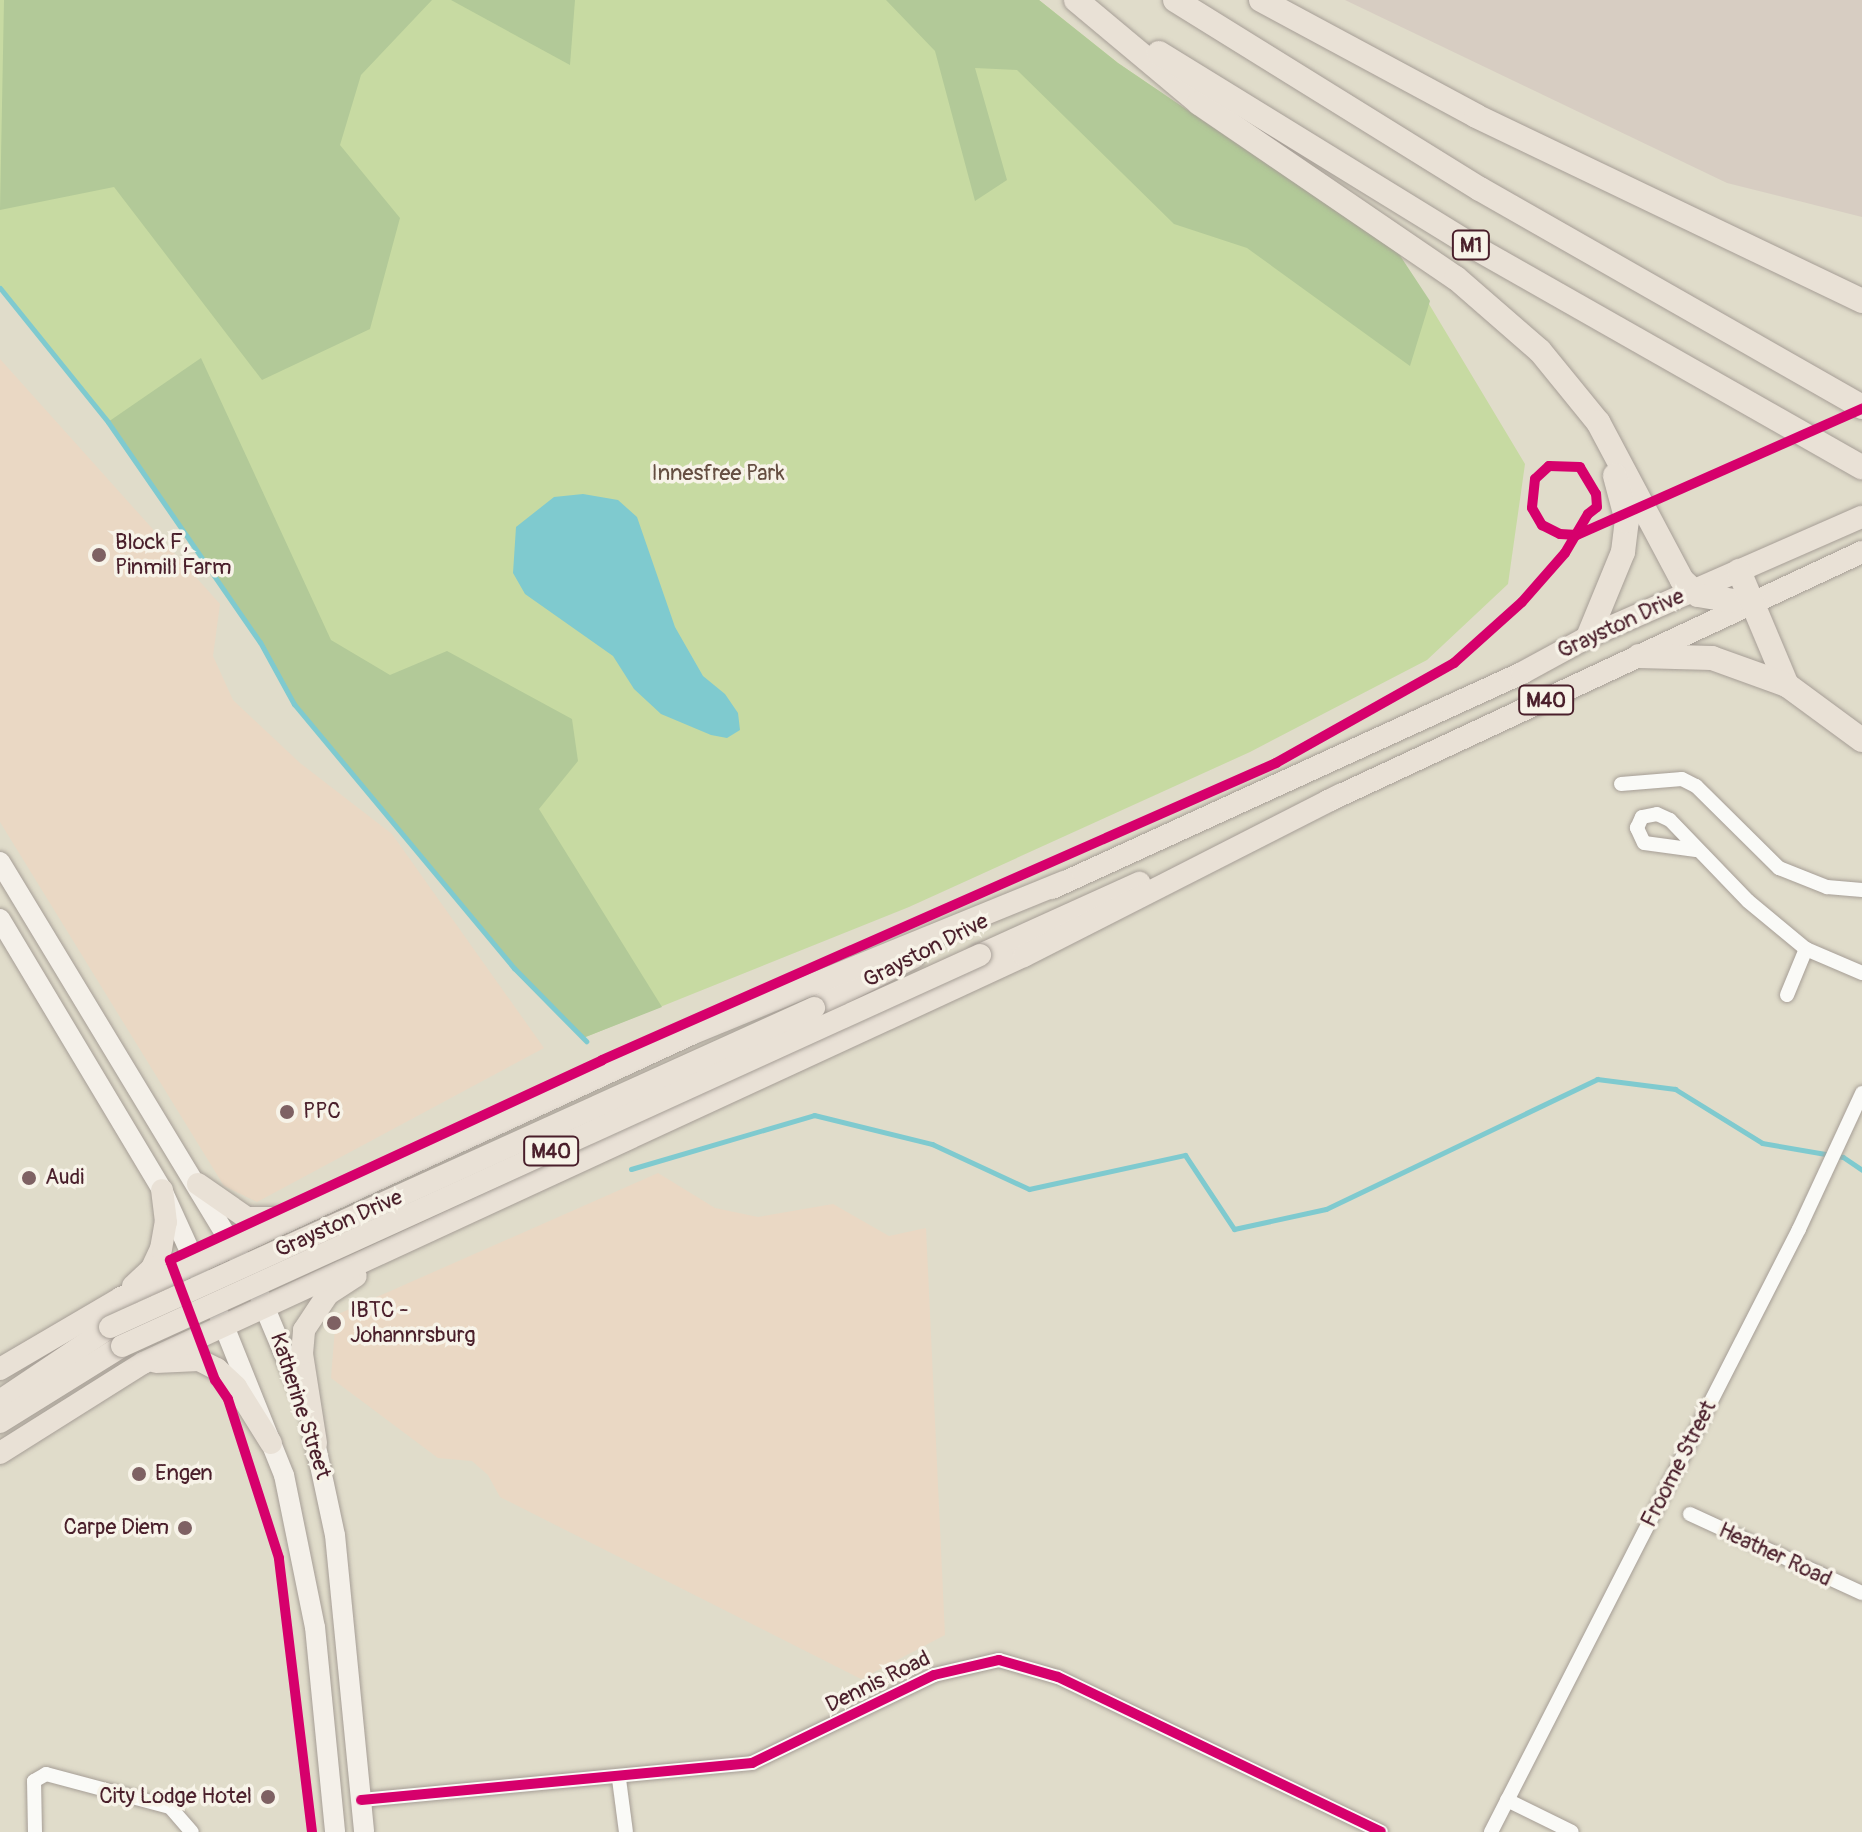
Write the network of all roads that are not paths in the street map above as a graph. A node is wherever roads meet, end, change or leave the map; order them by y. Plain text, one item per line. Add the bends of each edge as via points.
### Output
1 (1175, 0) edge
2 (1261, 0) edge
3 (1082, 5) edge
4 (1862, 300) edge
5 (1540, 351) junction
6 (1862, 407) edge
7 (1862, 467) edge
8 (1862, 517) edge
9 (1862, 552) edge
10 (1739, 571) junction
11 (1692, 591) junction
12 (1752, 604) junction
13 (1588, 637) junction
14 (1639, 656) junction
15 (1787, 685) junction
16 (1862, 740) edge
17 (1621, 784) dead end
18 (1340, 795) junction
19 (1696, 850) dead end
20 (0, 862) edge
21 (1064, 882) junction
22 (1862, 890) edge
23 (0, 919) edge
24 (1806, 949) junction
25 (1862, 973) edge
26 (1787, 995) dead end
27 (1862, 1093) edge
28 (198, 1184) junction
29 (162, 1190) junction
30 (504, 1194) junction
31 (295, 1218) junction
32 (233, 1246) junction
33 (196, 1263) junction
34 (121, 1298) junction
35 (266, 1305) junction
36 (224, 1326) junction
37 (143, 1363) junction
38 (0, 1369) edge
39 (0, 1401) edge
40 (0, 1422) edge
41 (271, 1443) junction
42 (316, 1443) junction
43 (0, 1453) edge
44 (1690, 1514) dead end
45 (1862, 1593) edge
46 (619, 1779) junction
47 (361, 1800) junction
48 (1507, 1800) junction
49 (35, 1832) edge
50 (192, 1832) edge
51 (335, 1832) edge
52 (364, 1832) edge
53 (626, 1832) edge
54 (1381, 1832) edge
55 (1491, 1832) edge
56 (1572, 1832) edge

1 - 6 highway, M1 via 1480,189
2 - 4 highway via 1476,116
3 - 5 highway via 1199,103 1456,278
3 - 7 highway, M1 via 1474,247
5 - 11 highway via 1598,422
5 - 13 highway via 1603,449 1627,521 1623,552
8 - 10 main road, Grayston Drive / M40
9 - 12 main road, Grayston Drive / M40
10 - 11 main road, Grayston Drive / M40
10 - 12 highway
11 - 12 highway
11 - 13 main road, Grayston Drive / M40
12 - 14 main road, Grayston Drive / M40
12 - 15 highway
13 - 21 main road, Grayston Drive / M40 via 1522,673
14 - 15 highway via 1712,658
14 - 18 main road, Grayston Drive / M40
15 - 16 highway
17 - 22 street via 1664,777 1687,782 1779,868 1827,887
18 - 30 main road via 1024,956
18 - 40 main road, Grayston Drive / M40, bridge via 122,1346
19 - 24 street
20 - 28 main road, Katherine Street
21 - 31 main road via 691,1034
21 - 39 main road, Grayston Drive / M40, bridge via 814,1008 110,1327
23 - 29 main road, Katherine Street
24 - 25 street
24 - 26 street
27 - 48 street, Froome Street via 1799,1229
28 - 31 main road via 247,1218
28 - 32 main road, Katherine Street
29 - 33 main road, Katherine Street
29 - 34 main road via 166,1222 158,1259
30 - 35 main road
30 - 42 main road via 349,1280 315,1309 302,1354
31 - 32 main road
32 - 33 main road
32 - 35 main road, Katherine Street
33 - 34 main road
33 - 36 main road, Katherine Street
34 - 38 main road
35 - 36 main road
35 - 42 main road, Katherine Street
36 - 37 main road
36 - 41 main road, Katherine Street
37 - 41 main road via 199,1360 217,1369 236,1387
37 - 43 main road
41 - 51 main road, Katherine Street via 294,1511 309,1582
42 - 47 main road, Katherine Street via 335,1535
44 - 45 street, Heather Road
46 - 47 street, Dennis Road
46 - 53 street
46 - 54 street, Dennis Road via 762,1760 934,1675 999,1660 1058,1677
47 - 52 main road, Katherine Street
48 - 55 street, Froome Street
48 - 56 street
49 - 50 street via 34,1781 46,1774 170,1807

